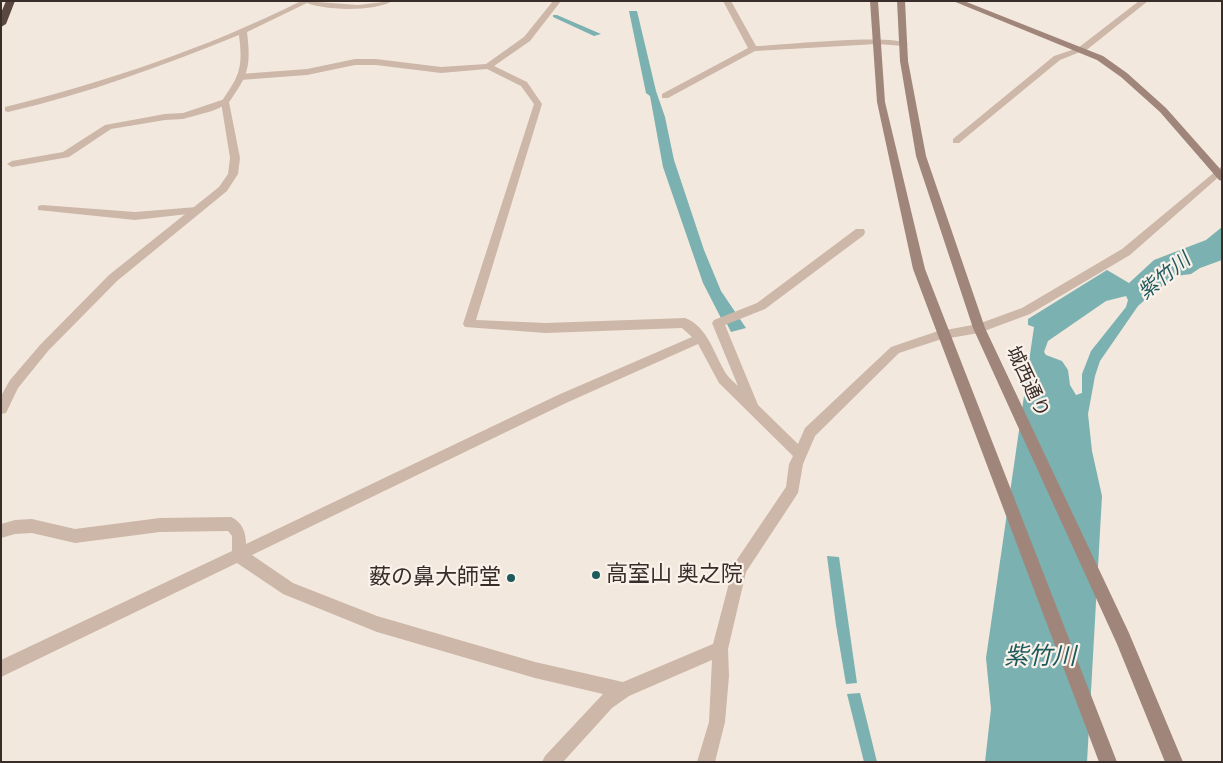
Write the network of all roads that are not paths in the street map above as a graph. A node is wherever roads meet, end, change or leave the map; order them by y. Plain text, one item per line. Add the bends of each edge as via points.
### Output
1 (11, 1) edge
2 (307, 1) edge
3 (388, 1) edge
4 (557, 1) edge
5 (726, 1) edge
6 (874, 1) edge
7 (901, 1) edge
8 (957, 1) edge
9 (1144, 1) edge
10 (1, 24) edge
11 (243, 31) junction
12 (877, 42) junction
13 (904, 44) junction
14 (753, 49) junction
15 (1081, 50) junction
16 (488, 66) junction
17 (240, 78) junction
18 (666, 96) dead end
19 (225, 102) junction
20 (8, 109) dead end
21 (956, 141) dead end
22 (12, 164) dead end
23 (1220, 173) edge
24 (42, 208) dead end
25 (197, 210) junction
26 (860, 232) dead end
27 (979, 328) junction
28 (944, 334) junction
29 (701, 338) junction
30 (1, 409) edge
31 (754, 411) junction
32 (800, 455) junction
33 (1, 531) edge
34 (239, 555) junction
35 (720, 649) junction
36 (1, 668) edge
37 (623, 690) junction
38 (1106, 759) edge
39 (551, 762) edge
40 (706, 762) edge
41 (1174, 762) edge

1 - 10 highway
2 - 3 street via 338,6 366,6
2 - 11 street
4 - 16 street via 527,39
5 - 14 street
6 - 12 street
7 - 13 street, 城西通り
8 - 15 street
9 - 15 street
11 - 17 street via 246,59
11 - 20 street via 84,89
12 - 13 street
12 - 14 street
12 - 28 street via 881,102 887,130 919,268
13 - 27 street, 城西通り via 904,61 921,156
14 - 18 street
15 - 21 street via 1057,58
15 - 23 street via 1100,58 1124,75 1163,110
16 - 17 street via 440,70 355,62 307,72
16 - 29 street via 524,84 538,104 469,324 546,328 685,323
17 - 19 street
19 - 22 street via 183,116 108,127 66,155
19 - 25 street via 235,158 233,174 223,189
23 - 27 street via 1126,252 1026,311
24 - 25 street via 136,216
25 - 30 street via 113,278 44,348 14,384
26 - 31 street via 760,306 718,323
27 - 28 street
27 - 41 street, 城西通り via 1123,639
28 - 32 street via 895,350 810,432
28 - 38 street
29 - 31 street via 723,379
29 - 34 street via 570,395
31 - 32 street
32 - 35 street via 793,489 739,568
33 - 34 street via 32,526 75,536 160,526 231,524 239,534
34 - 36 street
34 - 37 street via 288,589 377,624 535,670
35 - 37 street
35 - 40 street via 722,676 717,722
37 - 39 street via 606,702

